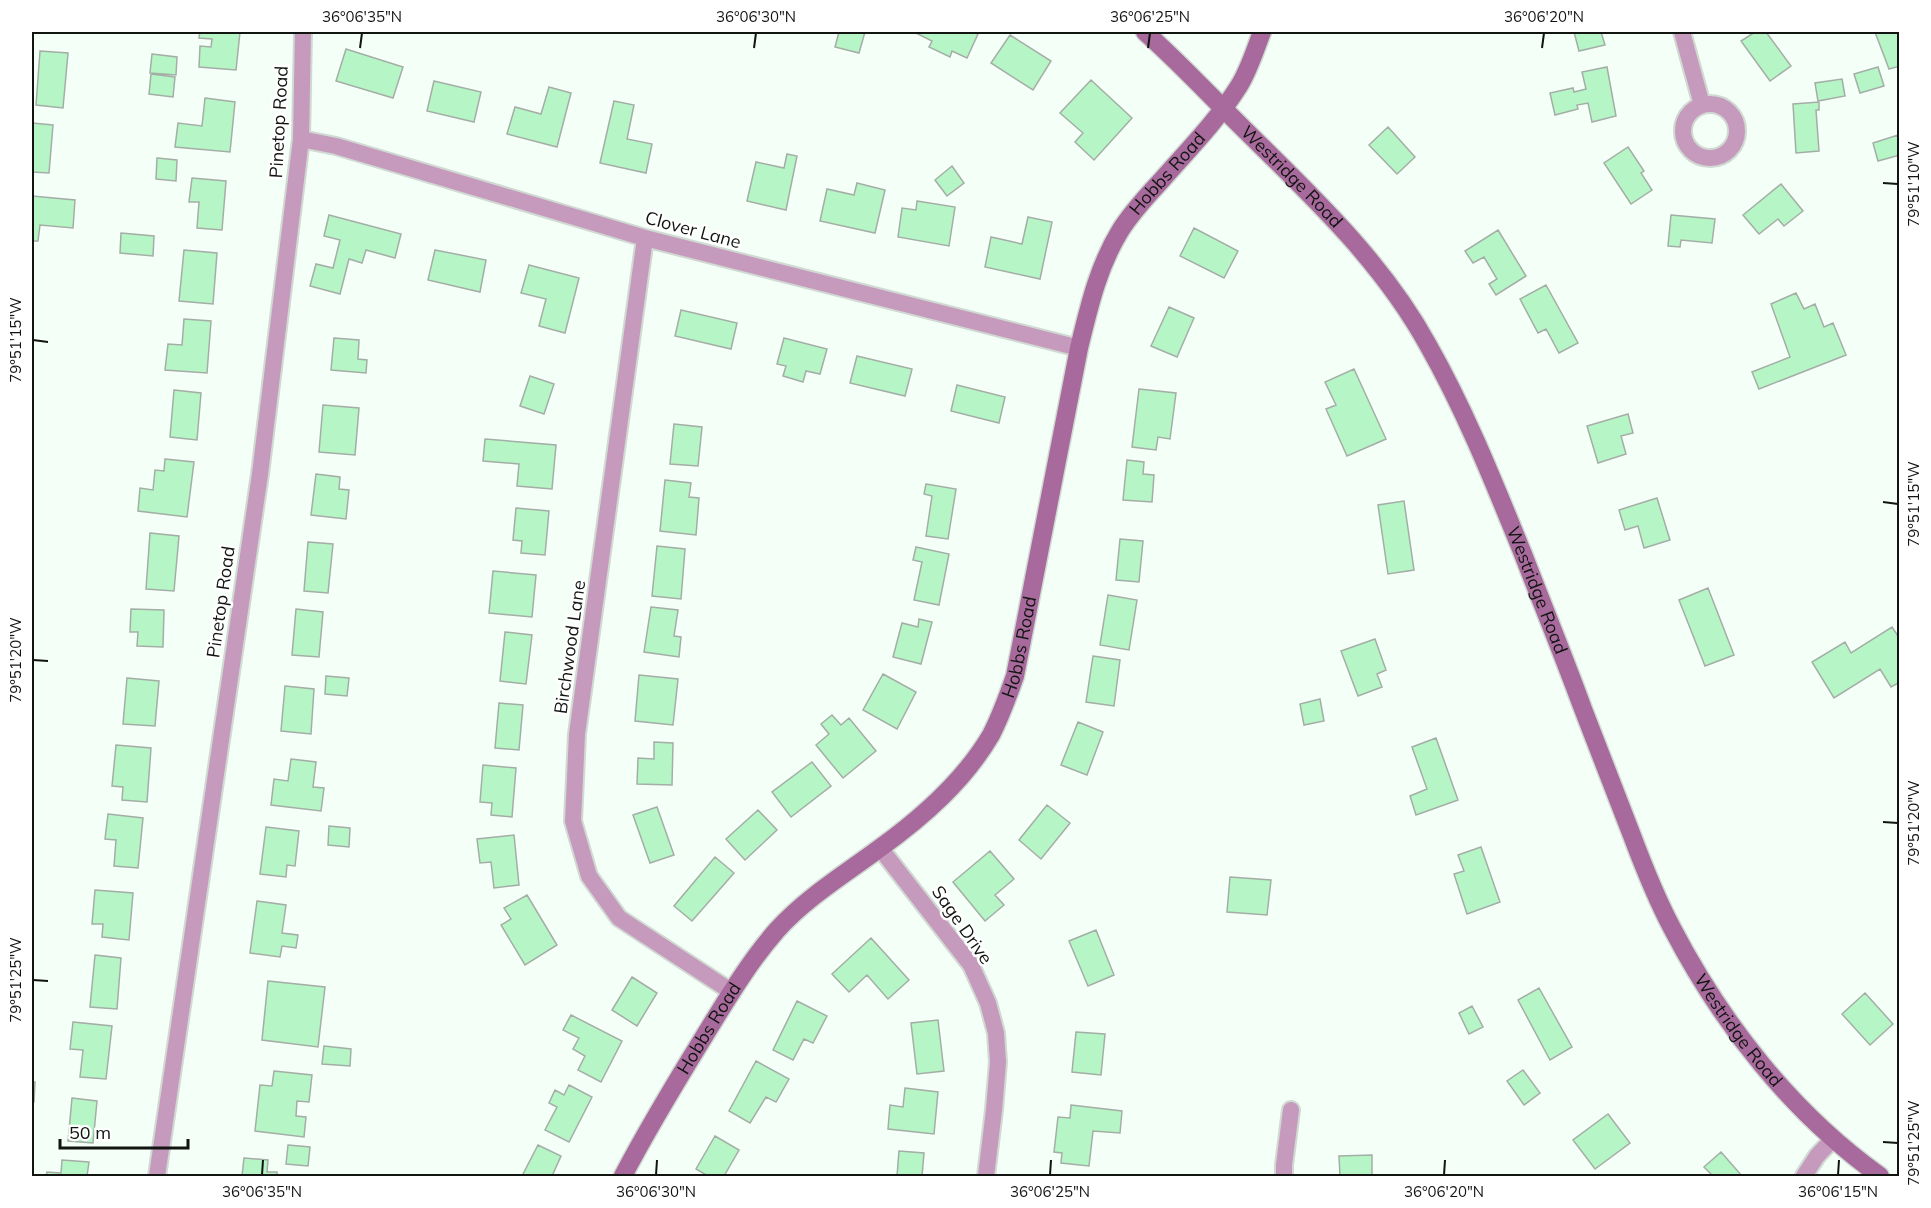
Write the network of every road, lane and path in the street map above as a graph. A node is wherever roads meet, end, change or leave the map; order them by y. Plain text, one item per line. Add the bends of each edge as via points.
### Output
1 (303, 32) edge
2 (1145, 32) edge
3 (1262, 32) edge
4 (1682, 32) edge
5 (1702, 105) dead end
6 (1222, 108) junction
7 (301, 140) junction
8 (645, 238) junction
9 (1079, 348) junction
10 (880, 848) junction
11 (732, 992) junction
12 (1291, 1110) dead end
13 (1832, 1140) junction
14 (157, 1176) edge
15 (623, 1176) edge
16 (986, 1176) edge
17 (1284, 1176) edge
18 (1804, 1176) edge
19 (1880, 1176) edge

1 - 7 street, Pinetop Road
2 - 6 main road, Westridge Road
3 - 6 main road, Hobbs Road via 1244,77
4 - 5 street
6 - 9 main road, Hobbs Road via 1120,230 1101,270
6 - 13 main road, Westridge Road via 1342,229 1402,301 1428,344 1485,458 1671,927 1726,1018 1798,1106
7 - 8 street, Clover Lane via 336,146
7 - 14 street, Pinetop Road via 260,474
8 - 9 street, Clover Lane
8 - 11 street, Birchwood Lane via 578,734 573,821 589,876 619,918
9 - 10 main road, Hobbs Road via 1015,676 1003,709 972,763 932,807
10 - 11 main road, Hobbs Road via 800,907 753,960
10 - 16 street, Sage Drive via 971,965 988,1003 998,1062
11 - 15 main road, Hobbs Road
12 - 17 street
13 - 18 street
13 - 19 main road, Westridge Road

